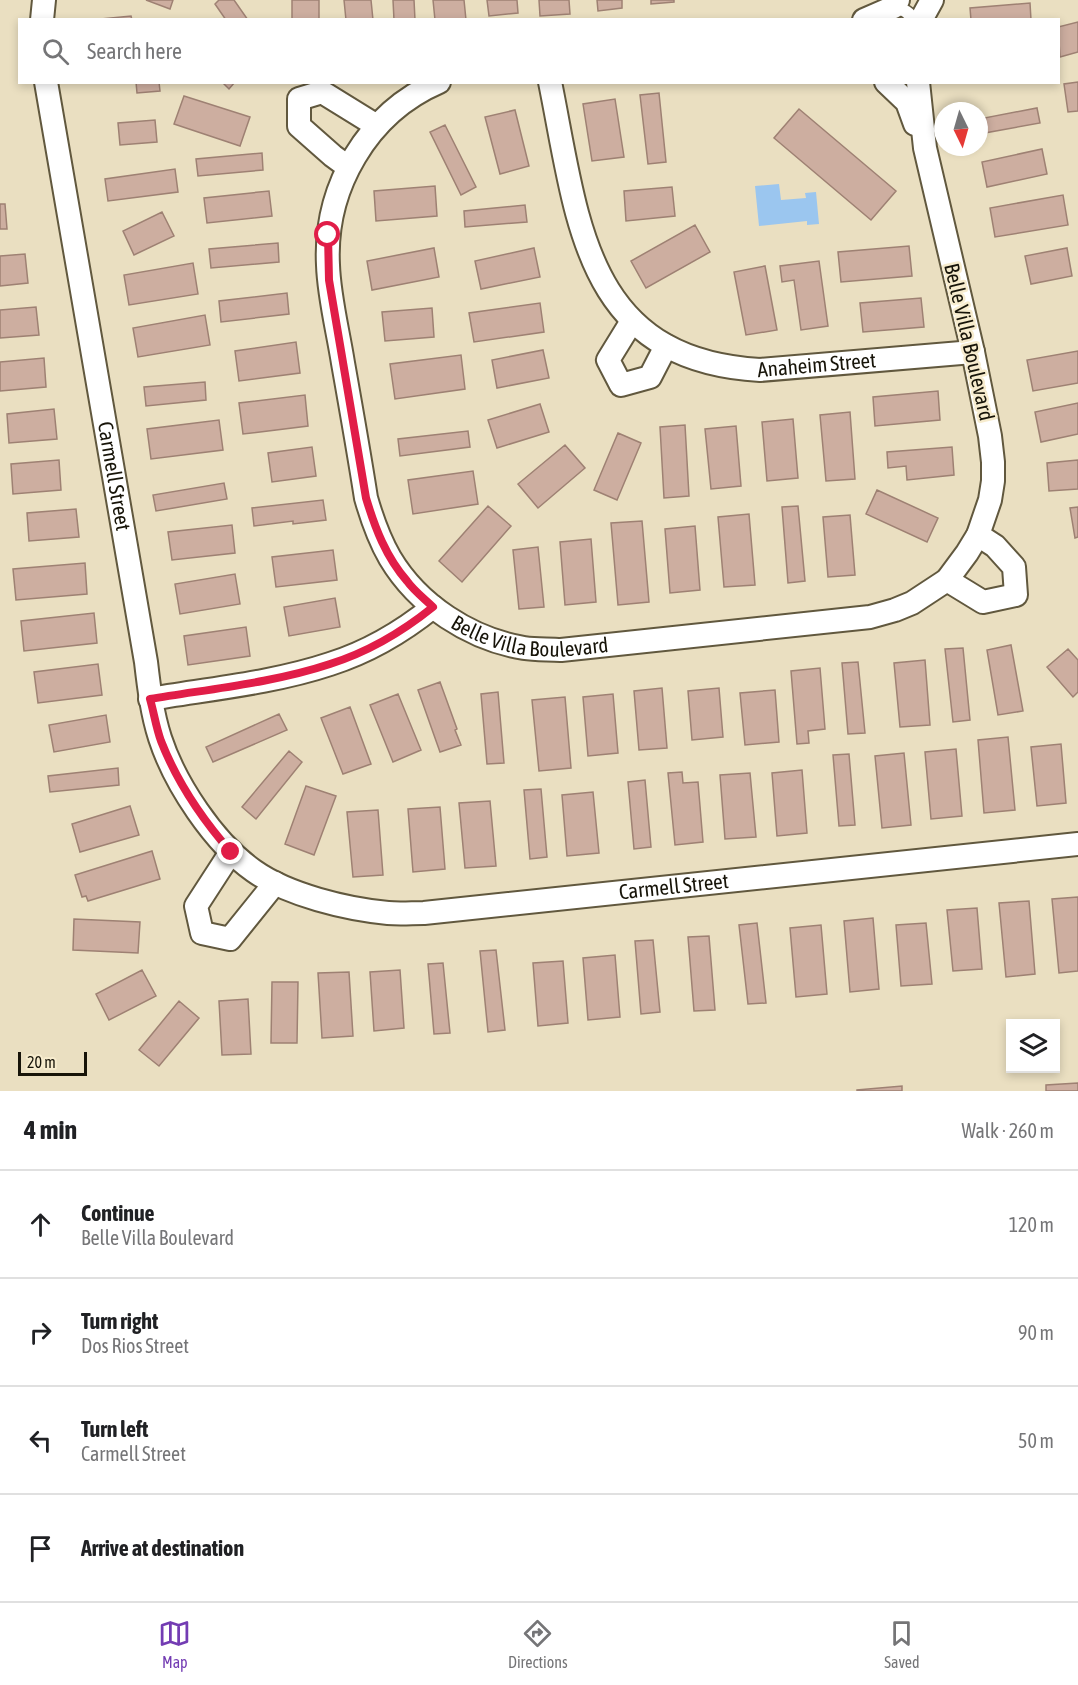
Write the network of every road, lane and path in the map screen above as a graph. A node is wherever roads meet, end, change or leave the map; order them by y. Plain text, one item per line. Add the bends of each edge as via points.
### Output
1 (44, 0) edge
2 (932, 0) edge
3 (896, 4) edge
4 (42, 18) edge
5 (868, 18) edge
6 (913, 18) edge
7 (922, 18) edge
8 (46, 84) edge
9 (435, 84) edge
10 (550, 84) edge
11 (888, 84) edge
12 (918, 84) edge
13 (376, 126) junction
14 (925, 148) junction
15 (348, 167) junction
16 (632, 321) junction
17 (666, 346) junction
18 (973, 352) junction
19 (978, 535) junction
20 (947, 580) junction
21 (433, 607) junction
22 (150, 699) junction
23 (1078, 844) edge
24 (231, 852) junction
25 (274, 883) junction

1 - 4 street
2 - 7 street
3 - 5 street
3 - 6 lane
8 - 22 street, Carmell Street
9 - 13 street, Belle Villa Boulevard via 410,97
10 - 16 street, Anaheim Street via 581,230 604,284
11 - 14 street, Belle Villa Boulevard via 907,102
12 - 14 street, Belle Villa Boulevard
13 - 15 street, Belle Villa Boulevard
13 - 15 street via 322,92 299,99 299,126
14 - 18 street, Belle Villa Boulevard
15 - 21 street, Belle Villa Boulevard via 331,214 327,264 366,498 390,558 407,582
16 - 17 street, Anaheim Street
16 - 17 street via 608,360 621,385 651,377
17 - 18 street, Anaheim Street via 696,360 760,370
18 - 19 street, Belle Villa Boulevard via 993,462 990,500
19 - 20 street, Belle Villa Boulevard
19 - 20 street via 995,546 1014,567 1016,596 983,602
20 - 21 street, Belle Villa Boulevard via 912,603 870,617 561,650 497,642 464,628
21 - 22 street via 391,637 330,664 286,676
22 - 24 street, Carmell Street via 178,780
23 - 25 street, Carmell Street via 424,913 355,909
24 - 25 street, Carmell Street
24 - 25 street via 196,906 202,933 230,939

